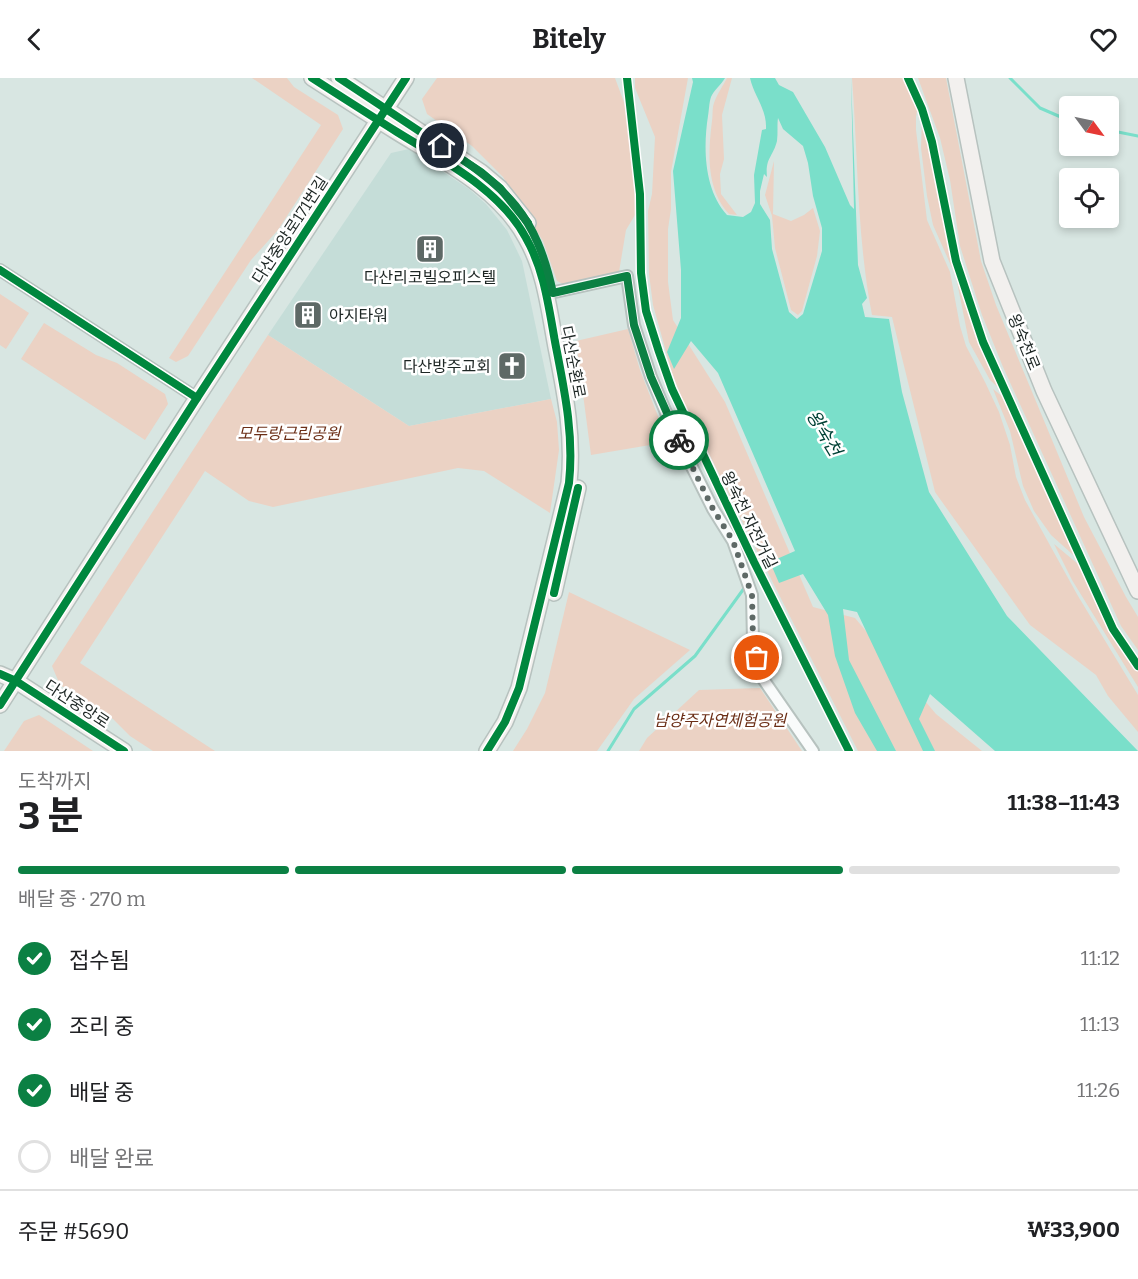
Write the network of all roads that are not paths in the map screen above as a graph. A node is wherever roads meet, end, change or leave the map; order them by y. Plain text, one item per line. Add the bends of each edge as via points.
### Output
1 (312, 78) edge
2 (339, 78) edge
3 (406, 78) edge
4 (956, 78) edge
5 (382, 115) junction
6 (0, 270) edge
7 (550, 293) junction
8 (197, 398) junction
9 (1138, 591) edge
10 (0, 665) edge
11 (0, 674) edge
12 (16, 681) junction
13 (0, 705) edge
14 (124, 751) edge
15 (487, 751) edge
16 (497, 751) edge
17 (813, 751) edge

1 - 5 street, 다산순환로
2 - 5 street, 다산순환로
3 - 5 street, 다산중앙로171번길
4 - 9 street, 왕숙천로 via 992,261 1044,391
5 - 7 street, 다산순환로 via 499,203 525,235
5 - 8 street, 다산중앙로171번길
6 - 8 street
7 - 15 street, 다산순환로 via 570,419 569,483 519,688
7 - 16 street, 다산순환로 via 579,418 579,481 530,685
7 - 17 street via 627,276 634,325 651,377 673,429 733,541 752,595 753,641 760,676
8 - 12 street, 다산중앙로171번길
10 - 12 street, 다산중앙로
11 - 12 street, 다산중앙로
12 - 13 street, 다산중앙로171번길
12 - 14 street, 다산중앙로

